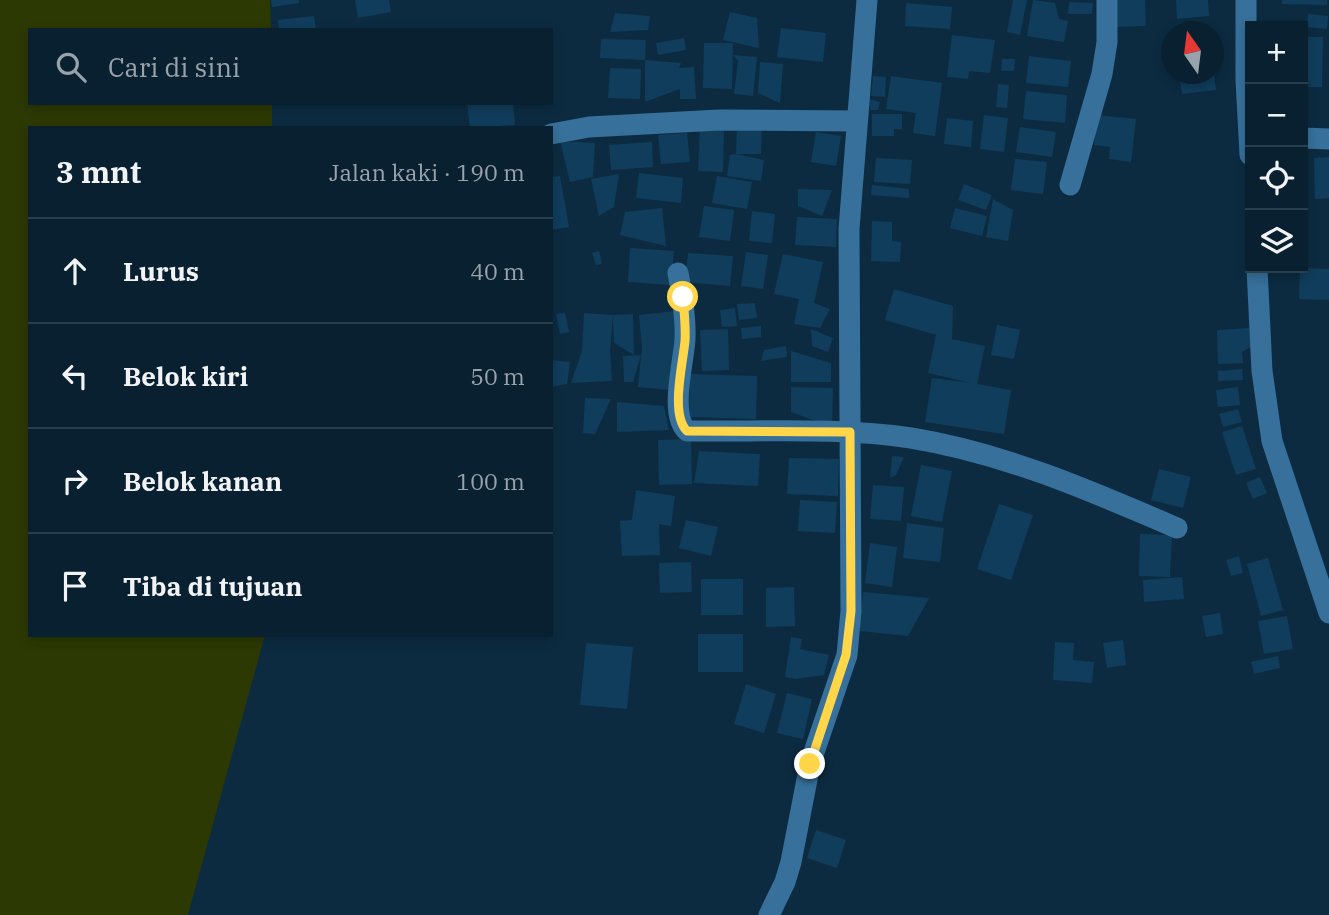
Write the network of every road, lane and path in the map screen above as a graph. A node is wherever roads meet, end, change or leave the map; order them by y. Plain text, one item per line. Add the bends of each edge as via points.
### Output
1 (867, 0) edge
2 (1107, 0) edge
3 (1245, 0) edge
4 (1248, 84) edge
5 (858, 121) junction
6 (553, 134) edge
7 (1308, 138) edge
8 (1329, 139) edge
9 (1070, 185) dead end
10 (678, 273) dead end
11 (1257, 273) edge
12 (850, 432) junction
13 (1177, 528) dead end
14 (1322, 571) edge
15 (1329, 613) edge
16 (769, 915) edge

1 - 5 street
2 - 9 street via 1102,74
3 - 4 street
5 - 6 street via 719,120 589,127
5 - 12 street via 849,229
7 - 8 street
10 - 12 street via 685,338 679,397 682,426 687,431
11 - 14 street via 1262,371 1272,441
12 - 13 street via 911,438 1024,466
12 - 16 street via 851,611 846,655 810,764 791,862
14 - 15 street

